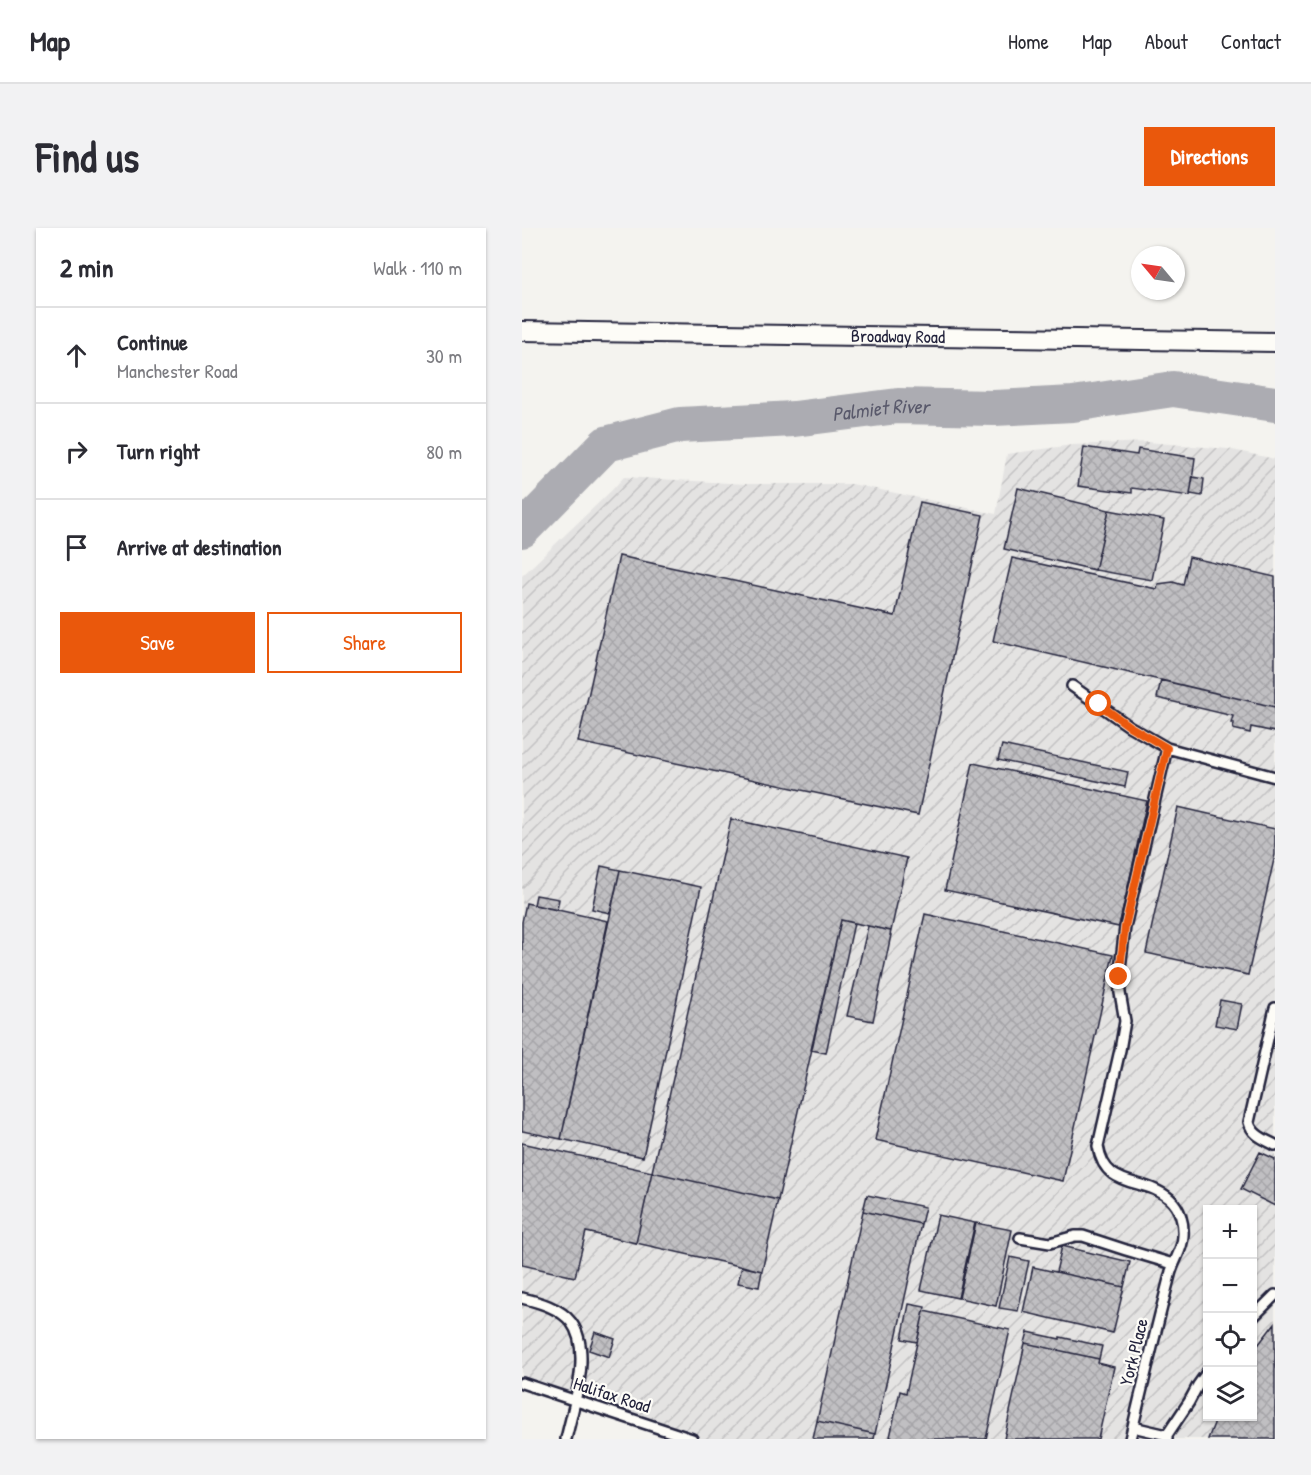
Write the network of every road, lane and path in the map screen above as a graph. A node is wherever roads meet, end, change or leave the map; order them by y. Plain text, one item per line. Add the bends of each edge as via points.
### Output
1 (522, 332) edge
2 (1275, 342) edge
3 (1072, 686) dead end
4 (1167, 748) junction
5 (1275, 777) edge
6 (1275, 1008) edge
7 (1275, 1145) edge
8 (1020, 1238) dead end
9 (1172, 1268) junction
10 (1275, 1295) edge
11 (522, 1298) edge
12 (1257, 1313) edge
13 (1203, 1380) edge
14 (522, 1383) edge
15 (577, 1401) junction
16 (1133, 1427) junction
17 (1167, 1437) edge
18 (566, 1439) edge
19 (692, 1439) edge
20 (1130, 1439) edge

1 - 2 street, Broadway Road
3 - 4 lane
4 - 5 lane
4 - 9 lane, York Place via 1125,927 1119,977 1125,1021 1098,1146 1100,1158 1111,1173 1158,1191 1178,1209 1184,1237
6 - 7 lane via 1249,1122 1251,1130
8 - 9 lane via 1050,1243 1083,1236
9 - 16 lane, York Place
10 - 12 lane
11 - 15 lane via 555,1310 570,1321 577,1333 581,1361
13 - 17 lane
14 - 15 lane, Halifax Road
15 - 18 lane
15 - 19 lane, Halifax Road
16 - 17 lane
16 - 20 lane, York Place

